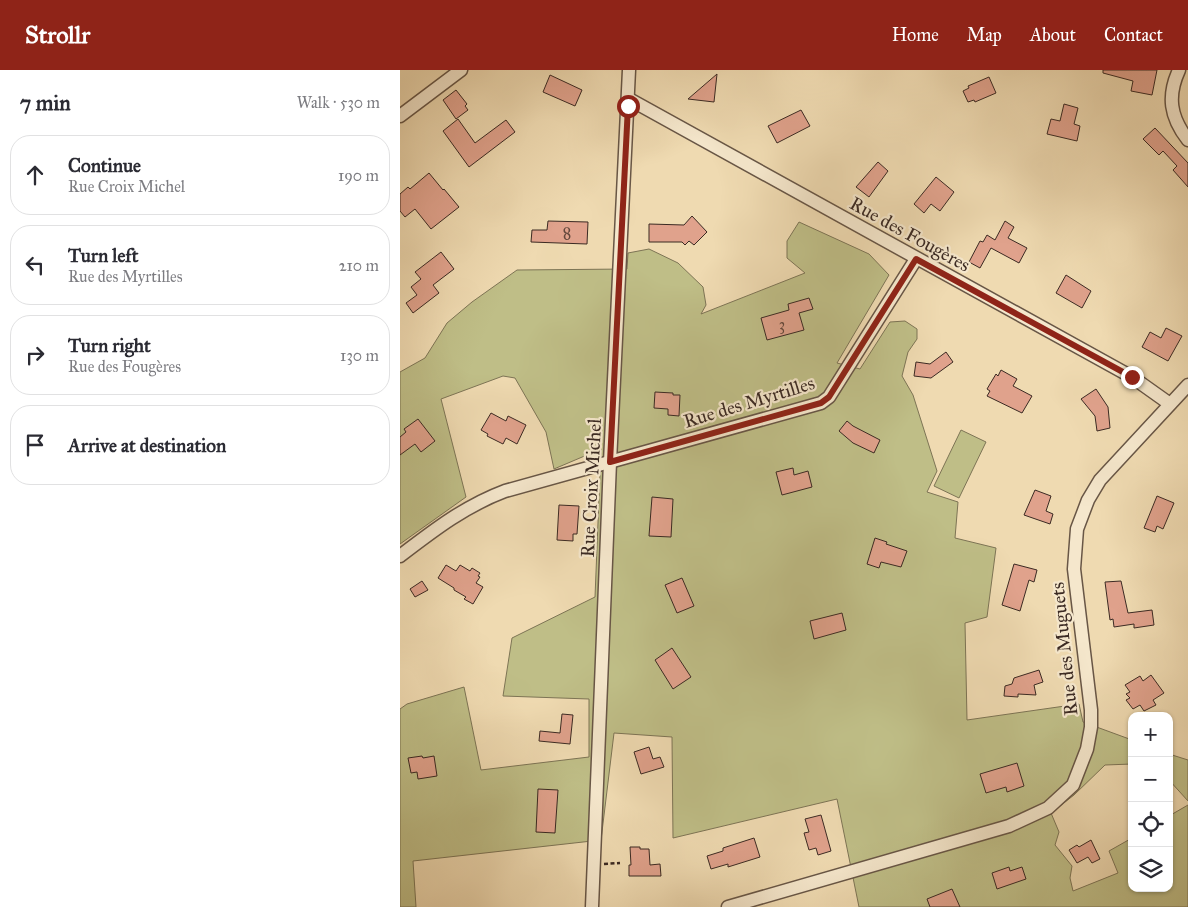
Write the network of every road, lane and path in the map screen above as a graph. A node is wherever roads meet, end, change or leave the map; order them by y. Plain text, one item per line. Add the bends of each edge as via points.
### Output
1 (461, 70) edge
2 (629, 70) edge
3 (1179, 70) edge
4 (629, 99) junction
5 (400, 116) edge
6 (1188, 140) edge
7 (916, 259) junction
8 (1188, 385) edge
9 (1170, 404) junction
10 (610, 462) junction
11 (400, 556) edge
12 (592, 907) edge
13 (728, 907) edge

1 - 5 street
2 - 4 street, Rue Croix Michel
3 - 6 street via 1172,87 1172,109
4 - 7 street, Rue des Fougères
4 - 10 street, Rue Croix Michel
7 - 9 street, Rue des Fougères via 1132,377
7 - 10 street, Rue des Myrtilles via 829,397 821,403
8 - 9 street, Rue des Muguets
9 - 13 street, Rue des Muguets via 1100,480 1077,529 1074,569 1091,721 1087,749 1073,785 1048,808 1009,826
10 - 11 street, Rue des Myrtilles via 481,500
10 - 12 street, Rue Croix Michel

